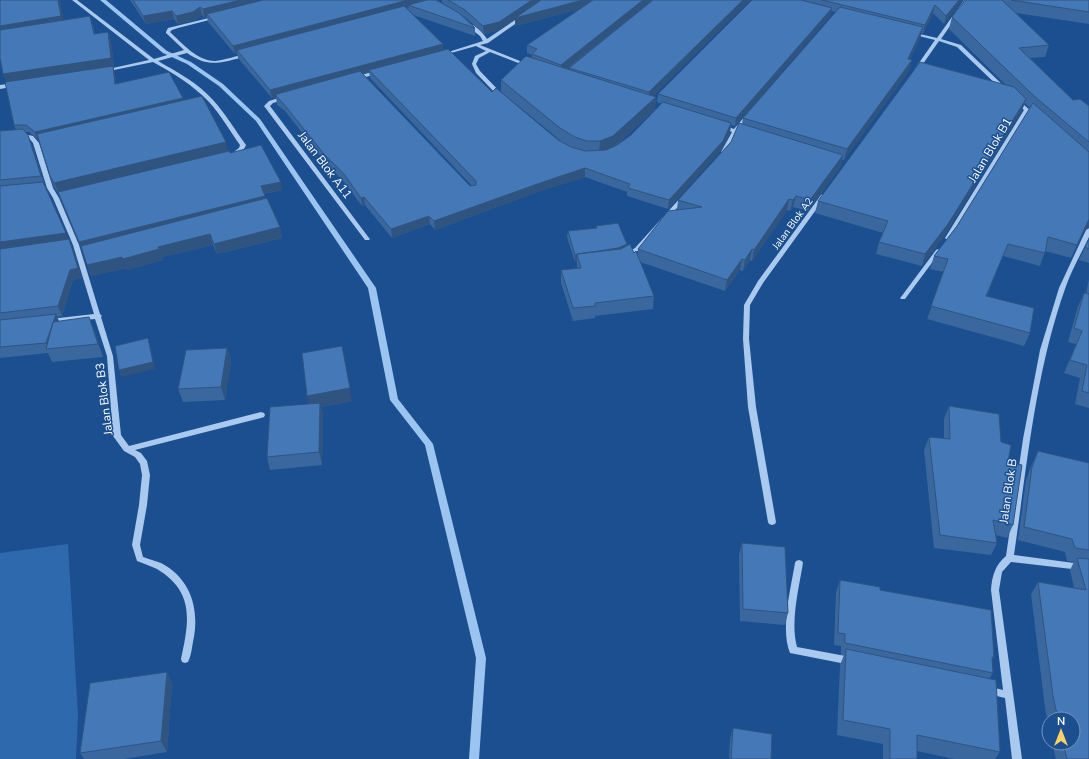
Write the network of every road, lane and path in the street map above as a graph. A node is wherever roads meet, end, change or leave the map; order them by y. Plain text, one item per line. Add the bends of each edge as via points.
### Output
1 (74, 0) edge
2 (966, 0) edge
3 (529, 13) edge
4 (220, 16) edge
5 (461, 19) edge
6 (102, 21) junction
7 (94, 23) dead end
8 (909, 32) edge
9 (938, 40) junction
10 (486, 42) junction
11 (478, 46) junction
12 (489, 51) junction
13 (185, 52) junction
14 (253, 53) edge
15 (438, 56) edge
16 (154, 61) junction
17 (533, 67) edge
18 (386, 70) edge
19 (97, 73) edge
20 (363, 76) junction
21 (910, 77) edge
22 (349, 80) edge
23 (368, 82) edge
24 (22, 84) edge
25 (0, 87) edge
26 (1007, 91) edge
27 (291, 96) edge
28 (1012, 96) edge
29 (503, 97) edge
30 (212, 102) junction
31 (204, 103) edge
32 (1027, 110) junction
33 (751, 113) edge
34 (1038, 120) edge
35 (713, 124) edge
36 (736, 131) junction
37 (750, 135) edge
38 (12, 136) edge
39 (226, 156) edge
40 (720, 157) edge
41 (828, 189) edge
42 (688, 192) edge
43 (1089, 230) edge
44 (367, 239) dead end
45 (76, 246) junction
46 (68, 247) edge
47 (620, 258) edge
48 (903, 298) dead end
49 (99, 316) junction
50 (46, 322) edge
51 (261, 415) dead end
52 (127, 449) junction
53 (772, 522) dead end
54 (1010, 558) junction
55 (799, 563) dead end
56 (1089, 568) edge
57 (185, 659) dead end
58 (862, 664) edge
59 (977, 688) edge
60 (1008, 695) junction
61 (1017, 759) edge

1 - 6 street
2 - 9 street
3 - 10 street
4 - 13 street via 170,29 168,32
5 - 10 street via 479,32
6 - 7 street
6 - 16 street
8 - 9 street
9 - 21 street
9 - 26 street via 959,46
10 - 11 street
11 - 12 street
11 - 15 street
12 - 17 street
12 - 29 street via 477,57 474,64 478,72
13 - 14 street via 214,62
13 - 16 street
16 - 19 street
16 - 30 street via 179,75
18 - 20 street
20 - 22 street
20 - 23 street
24 - 25 street
27 - 44 street, Jalan Blok A11 via 267,106
28 - 32 street, Jalan Blok B1
30 - 31 street
30 - 39 street via 242,145 242,149 234,155
32 - 34 street, Jalan Blok B1
32 - 48 street, Jalan Blok B1 via 948,238
33 - 36 street
35 - 36 street
36 - 37 street
36 - 40 street
38 - 45 street, Jalan Blok B3 via 28,136 40,142 46,188 60,197
41 - 53 street, Jalan Blok A2 via 760,282 747,305 746,340 752,407
42 - 47 street via 637,249
43 - 54 street, Jalan Blok B via 1062,288 1043,350
45 - 46 street
45 - 49 street, Jalan Blok B3 via 83,254
49 - 50 street
49 - 52 street, Jalan Blok B3 via 110,356 117,436
51 - 52 street
52 - 57 street, Jalan Blok B3 via 138,455 144,463 146,475 136,545 140,560 163,568 187,590 192,632
54 - 56 street
54 - 60 street via 1002,564 996,578 995,590
55 - 58 street via 792,611 791,644 794,650
59 - 60 street
60 - 61 street

